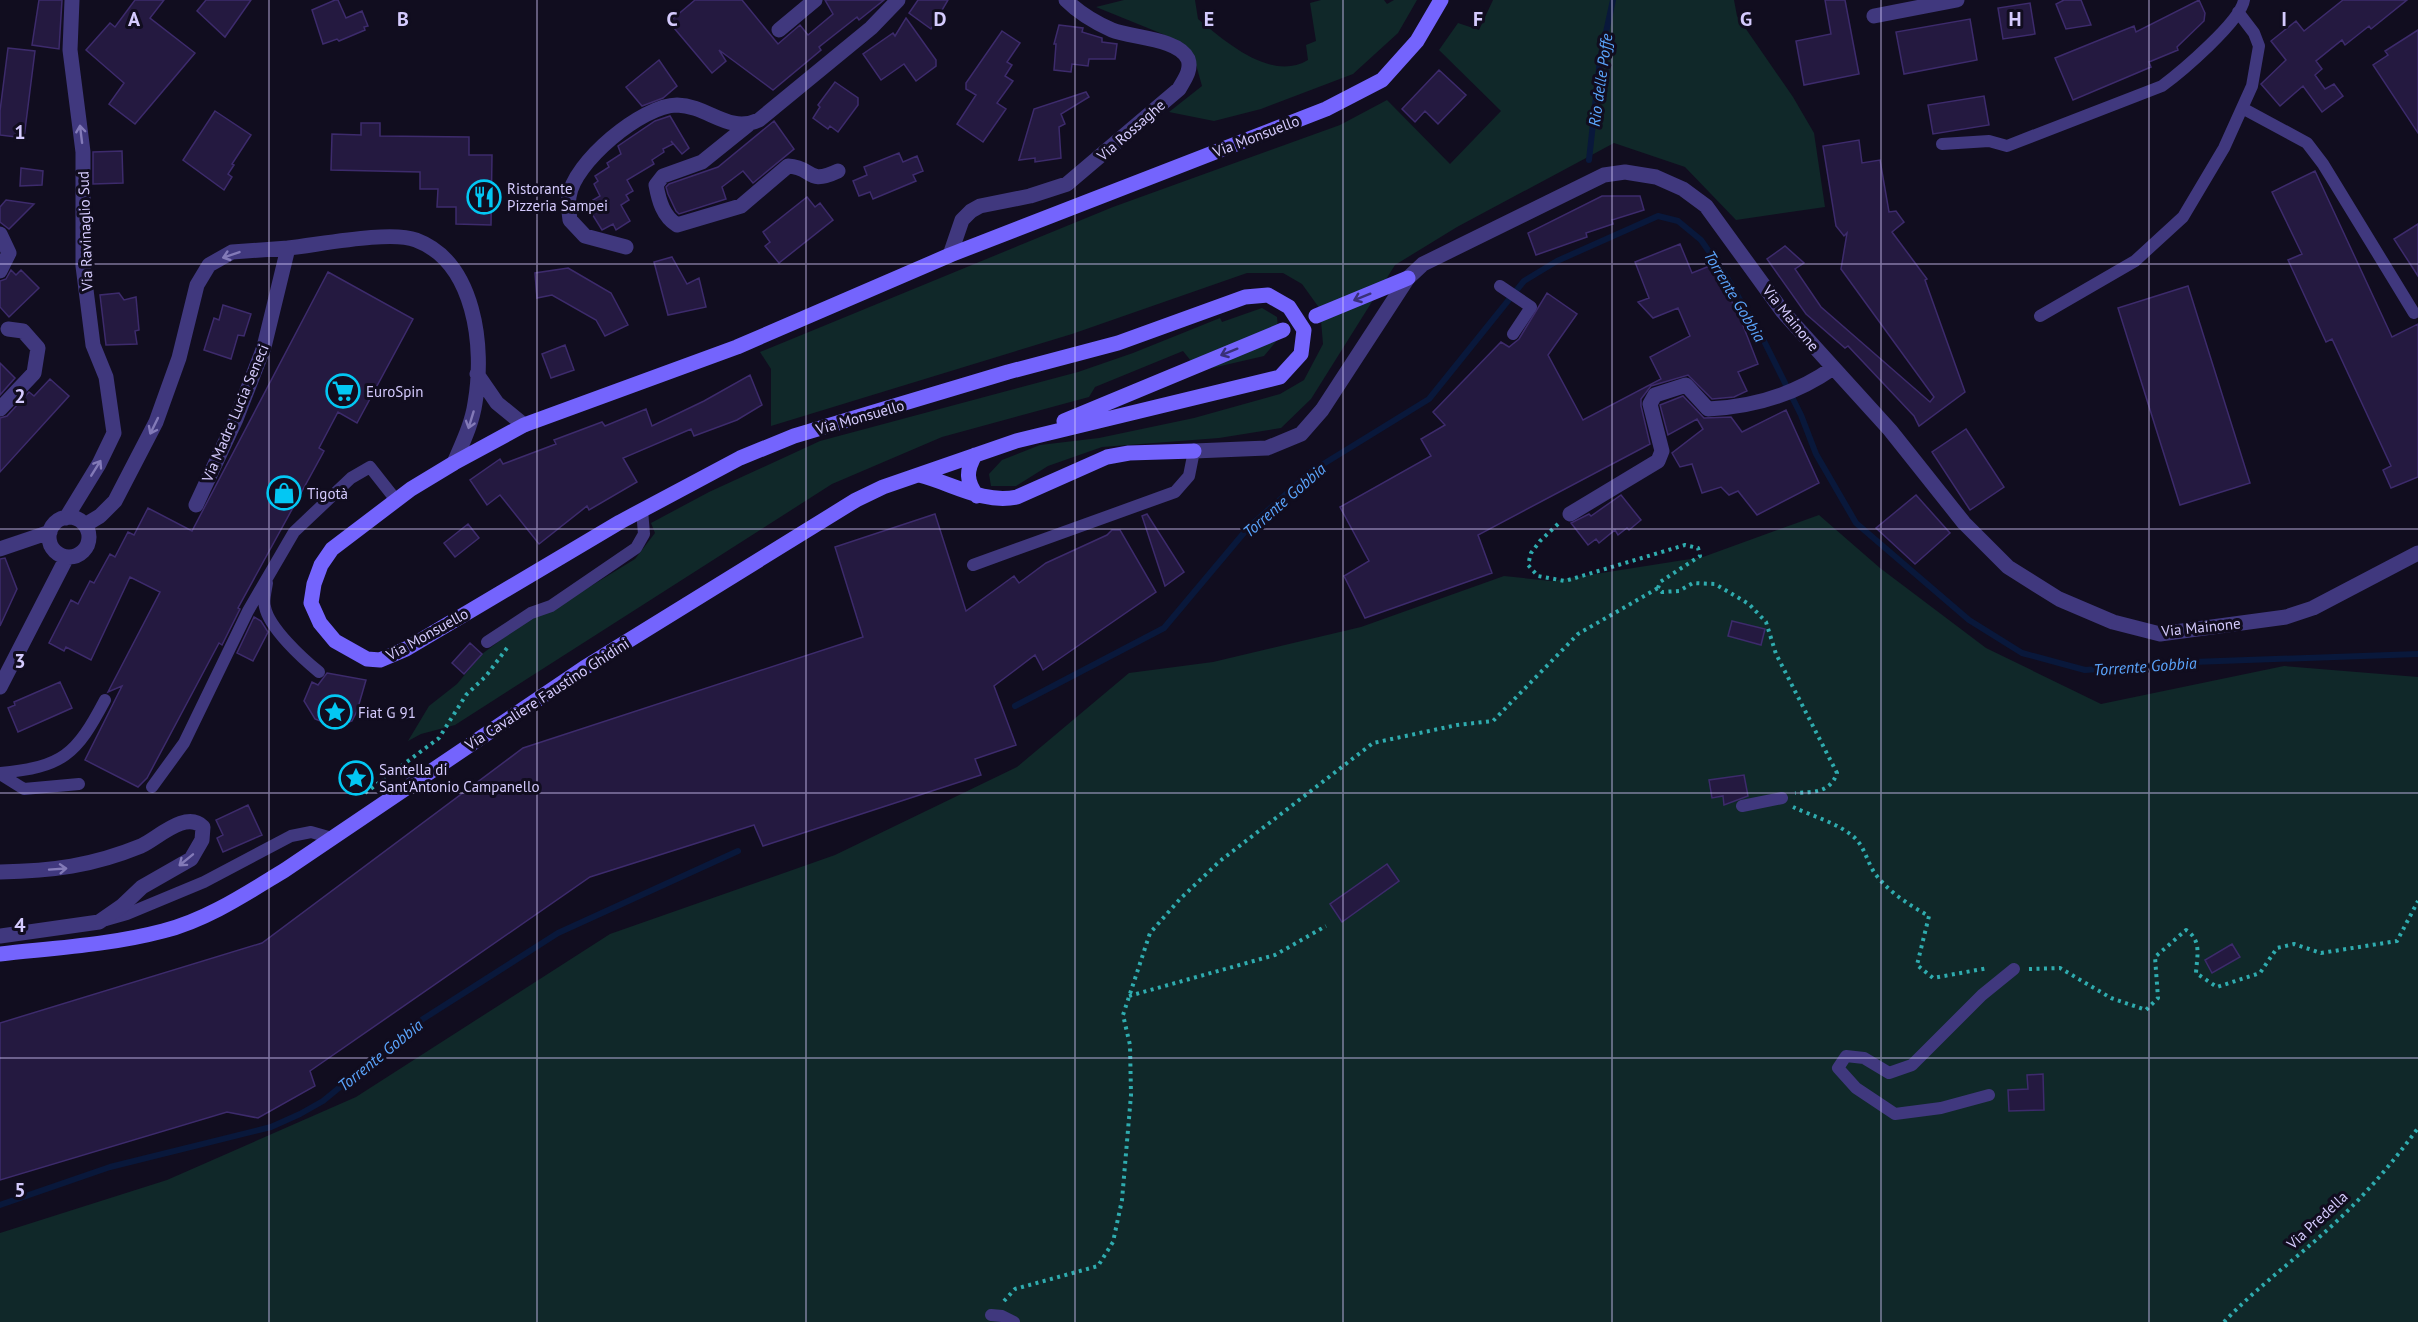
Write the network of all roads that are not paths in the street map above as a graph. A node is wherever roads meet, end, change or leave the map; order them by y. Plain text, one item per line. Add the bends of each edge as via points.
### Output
1 (72, 0) edge
2 (815, 0) edge
3 (898, 0) edge
4 (1066, 0) edge
5 (1441, 0) edge
6 (1957, 0) edge
7 (2244, 0) edge
8 (2238, 12) junction
9 (1874, 16) dead end
10 (778, 30) dead end
11 (2244, 109) junction
12 (748, 125) junction
13 (1942, 144) dead end
14 (838, 171) dead end
15 (0, 234) edge
16 (626, 246) dead end
17 (288, 248) junction
18 (950, 255) junction
19 (0, 271) edge
20 (1408, 278) junction
21 (1500, 286) dead end
22 (2414, 313) dead end
23 (1316, 316) dead end
24 (2040, 316) dead end
25 (8, 329) dead end
26 (1283, 330) dead end
27 (1513, 334) dead end
28 (1833, 368) junction
29 (477, 374) junction
30 (0, 409) edge
31 (524, 425) junction
32 (1010, 443) junction
33 (1194, 451) junction
34 (975, 455) junction
35 (957, 462) joint
36 (454, 463) junction
37 (919, 475) junction
38 (977, 496) junction
39 (396, 500) junction
40 (196, 505) dead end
41 (642, 510) junction
42 (1570, 514) road end
43 (66, 518) junction
44 (85, 525) junction
45 (50, 532) junction
46 (0, 549) edge
47 (2418, 553) edge
48 (67, 557) junction
49 (973, 565) dead end
50 (267, 578) junction
51 (487, 642) dead end
52 (319, 672) dead end
53 (0, 687) edge
54 (105, 700) dead end
55 (0, 774) edge
56 (80, 784) dead end
57 (152, 787) dead end
58 (1782, 798) road end
59 (1742, 806) dead end
60 (332, 838) junction
61 (0, 872) edge
62 (99, 922) junction
63 (0, 936) edge
64 (0, 954) edge
65 (2014, 969) road end
66 (1989, 1095) dead end
67 (991, 1315) road end
68 (1014, 1322) edge

43 -> 1 street, Via Ravinaglio Sud via 114,433 106,377 93,345 83,266 83,152 70,50
2 - 10 street
3 - 12 street via 871,28
4 - 18 street, Via Rossaghe via 1113,31 1177,48 1188,59 1189,71 1179,89 1067,184 971,211 962,220
5 - 18 main road, Via Monsuello via 1417,41 1382,80 1326,109
6 - 9 street
7 - 8 lane
8 - 11 lane via 2259,46
8 - 13 lane via 2162,86 2007,146 1989,141
11 - 22 lane via 2307,143
11 - 24 lane via 2183,217 2136,261
12 - 14 street via 702,162 663,176 656,184 668,219 677,225 741,206 788,166 798,167 813,178
12 - 16 street via 737,126 694,107 673,105 647,115 608,140 581,171 569,196 570,220 585,236
15 - 19 street via 9,253
17 - 29 street via 384,237 414,239 441,254 463,281 474,319
17 - 40 street, Via Madre Lucia Seneci via 264,347
17 -> 44 street via 232,252 209,265 197,285 179,358 156,422 115,501
18 - 31 main road, Via Monsuello via 738,347
20 -> 23 main road
20 - 28 street, Via Mainone via 1438,254 1604,175 1644,174 1671,183 1706,206 1783,312
20 - 33 street, Via Mainone via 1322,410 1301,434 1267,448
21 - 27 lane via 1531,307
25 - 30 street via 23,331 38,348 34,373
26 -> 32 main road
28 - 42 street via 1811,383 1777,397 1730,408 1708,409 1686,385 1655,395 1650,404 1662,451 1658,461
28 - 47 street, Via Mainone via 1913,457 1964,523 2008,567 2051,595 2113,622 2160,634 2286,617 2313,608
29 - 31 street via 497,403
29 -> 36 street via 472,419
31 - 36 main road, Via Monsuello
32 - 34 main road, Via Monsuello
32 - 41 main road, Via Monsuello via 1280,377 1301,354 1304,330 1288,307 1268,295 1245,297 1118,343 794,436 740,458
33 - 38 main road via 1107,457 1017,497
33 - 49 lane via 1189,476 1175,492
34 - 35 main road, Via Monsuello
34 - 38 main road via 968,467 968,479
35 - 37 main road, Via Cavaliere Faustino Ghidini
36 - 39 main road, Via Monsuello
37 - 38 main road
37 - 60 main road, Via Cavaliere Faustino Ghidini via 856,500 678,609
39 - 41 main road, Via Monsuello via 332,549 314,584 311,603 320,623 335,641 368,659 380,660 406,649
39 - 50 lane via 370,468 351,478 294,532
41 - 51 lane via 645,534 636,548 551,606 531,613
43 - 44 street
43 - 45 street
44 - 48 street via 89,537 85,550
45 - 46 street
45 - 48 street via 51,545
48 - 53 street
50 - 52 lane via 265,607 274,625
50 - 57 lane via 184,743
54 - 55 lane via 86,737 67,757
55 - 56 lane via 24,789
58 - 59 lane
60 - 62 lane via 311,832 291,836 204,882
60 - 64 main road, Via Cavaliere Faustino Ghidini via 243,895 200,918 163,931
61 -> 62 street via 74,868 143,845 188,821 203,827 202,840 191,859 142,887
62 - 63 street
65 - 66 lane via 1912,1065 1888,1072 1864,1058 1846,1056 1838,1068 1856,1088 1895,1114 1941,1108
67 - 68 lane

